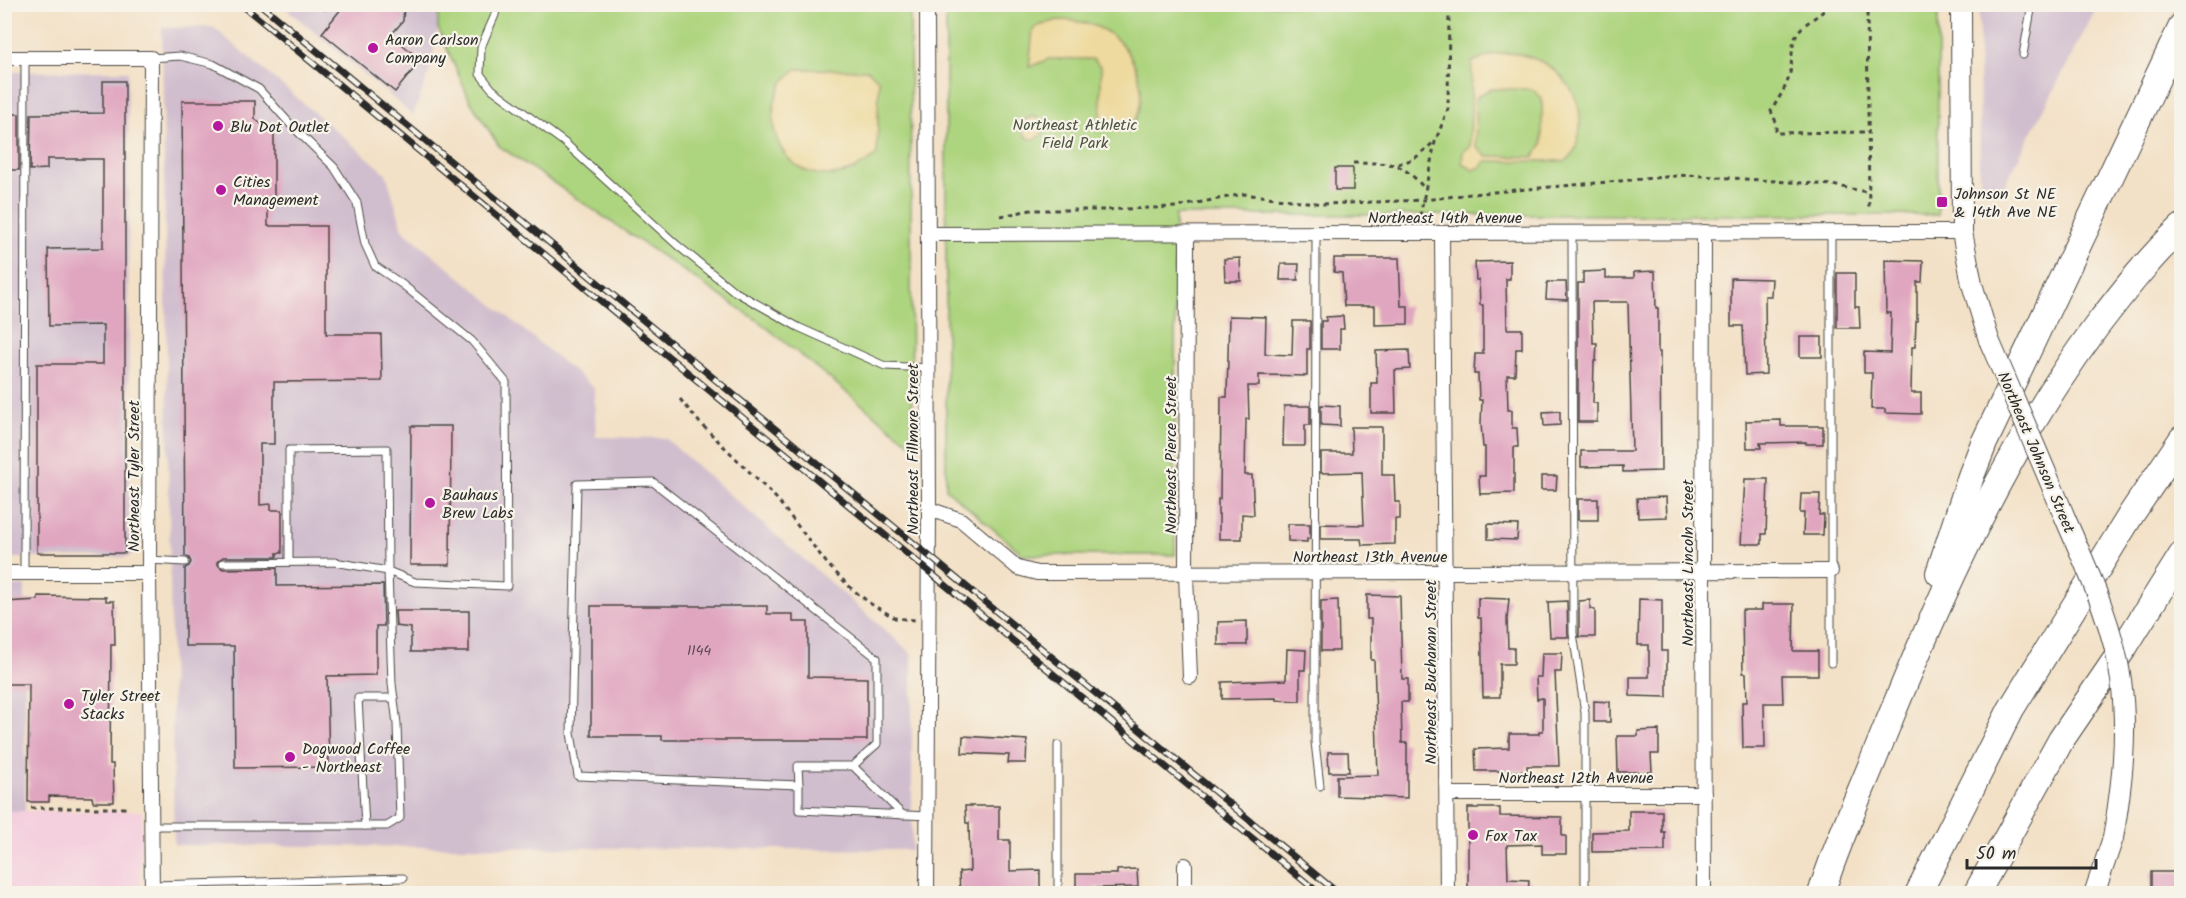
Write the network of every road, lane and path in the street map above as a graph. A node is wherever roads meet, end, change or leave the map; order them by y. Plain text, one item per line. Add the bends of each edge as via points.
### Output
1 (497, 4) edge
2 (927, 4) edge
3 (1449, 4) edge
4 (1830, 4) edge
5 (1867, 4) edge
6 (1961, 4) edge
7 (2032, 4) edge
8 (2181, 26) edge
9 (2023, 55) dead end
10 (4, 58) edge
11 (25, 58) junction
12 (151, 58) junction
13 (1867, 132) junction
14 (1435, 142) junction
15 (1353, 163) dead end
16 (1398, 164) junction
17 (1426, 190) junction
18 (1867, 192) junction
19 (1424, 200) junction
20 (1869, 210) dead end
21 (1001, 216) dead end
22 (1420, 216) dead end
23 (2181, 227) edge
24 (1572, 232) junction
25 (1704, 232) junction
26 (1831, 232) junction
27 (1962, 232) junction
28 (928, 234) junction
29 (1187, 234) junction
30 (1316, 234) junction
31 (1442, 234) junction
32 (928, 368) junction
33 (680, 399) dead end
34 (2181, 439) edge
35 (929, 509) junction
36 (2181, 555) edge
37 (185, 562) dead end
38 (289, 562) junction
39 (223, 563) dead end
40 (149, 566) junction
41 (388, 571) junction
42 (1446, 571) junction
43 (1703, 571) junction
44 (1831, 571) junction
45 (1317, 572) junction
46 (1573, 572) junction
47 (4, 573) edge
48 (24, 573) junction
49 (1186, 574) junction
50 (2181, 584) edge
51 (929, 622) junction
52 (2123, 649) junction
53 (1831, 663) dead end
54 (1190, 677) dead end
55 (394, 698) junction
56 (1895, 707) junction
57 (1058, 745) dead end
58 (854, 766) junction
59 (798, 785) junction
60 (1320, 786) dead end
61 (1447, 794) junction
62 (1586, 794) junction
63 (1704, 794) junction
64 (31, 808) dead end
65 (130, 808) dead end
66 (903, 815) junction
67 (928, 816) junction
68 (152, 826) junction
69 (365, 826) junction
70 (1185, 865) dead end
71 (403, 879) dead end
72 (152, 889) edge
73 (927, 894) edge
74 (1058, 894) edge
75 (1185, 894) edge
76 (1447, 894) edge
77 (1585, 894) edge
78 (1704, 894) edge
79 (1821, 894) edge
80 (1917, 894) edge
81 (1977, 894) edge
82 (2094, 894) edge

1 - 32 lane via 481,47 480,74 492,89 565,143 734,291 798,327 885,366
2 - 28 street, Northeast Fillmore Street
3 - 14 path via 1448,109
4 - 13 path via 1797,34 1788,79 1772,111 1776,133
5 - 13 path
6 - 27 street, Northeast Johnson Street
7 - 9 lane
8 - 56 highway via 1984,444
10 - 11 street
11 - 12 street
11 - 48 lane
12 - 40 street, Northeast Tyler Street
12 - 41 lane via 180,56 213,64 259,88 334,168 357,203 365,244 375,266 472,341 506,382 507,586 415,582
13 - 18 path
14 - 16 path via 1414,159
14 - 17 path
15 - 16 path
16 - 17 path
17 - 19 path
18 - 19 path via 1832,185 1688,175
18 - 20 path
19 - 21 path via 1323,204 1244,194 1176,207 1031,210
19 - 22 path
23 - 56 highway via 2121,294 2037,412 1977,526
24 - 25 street, Northeast 14th Avenue
24 - 31 street, Northeast 14th Avenue
24 - 46 lane
25 - 26 street, Northeast 14th Avenue
25 - 43 street, Northeast Lincoln Street
26 - 27 street, Northeast 14th Avenue
26 - 44 lane
27 - 82 street, Northeast Johnson Street, bridge via 1971,284 1989,340 2089,574 2108,625 2120,678 2125,732 2122,785 2113,838
28 - 29 street, Northeast 14th Avenue
28 - 32 street, Northeast Fillmore Street
29 - 30 street, Northeast 14th Avenue
29 - 49 street, Northeast Pierce Street
30 - 31 street, Northeast 14th Avenue
30 - 45 lane
31 - 42 street, Northeast Buchanan Street
32 - 35 street, Northeast Fillmore Street
33 - 51 path via 776,498 852,589 896,618
34 - 80 highway via 2011,709
35 - 49 street, Northeast 13th Avenue via 961,520 1026,571
35 - 51 street, Northeast Fillmore Street
36 - 52 highway
37 - 40 lane
38 - 39 lane
38 - 41 lane via 334,562
38 - 41 lane via 289,450 387,449
40 - 48 street
40 - 68 street, Northeast Tyler Street
41 - 55 lane
42 - 45 street, Northeast 13th Avenue
42 - 46 street, Northeast 13th Avenue
42 - 61 street, Northeast Buchanan Street
43 - 44 street, Northeast 13th Avenue
43 - 46 street, Northeast 13th Avenue
43 - 63 street, Northeast Lincoln Street
44 - 53 lane
45 - 49 street, Northeast 13th Avenue
45 - 60 lane via 1315,742
46 - 62 lane via 1573,633 1585,713
47 - 48 street
49 - 54 street, Northeast Pierce Street
50 - 52 highway
51 - 67 street, Northeast Fillmore Street
52 - 81 highway via 2061,740
55 - 69 lane via 400,818 387,826
55 - 69 lane via 358,698
56 - 79 highway
57 - 74 lane
58 - 59 lane via 798,766
58 - 59 lane via 877,744 877,658 653,482 577,484 571,733 578,776
58 - 66 lane
59 - 66 lane via 798,810
61 - 62 street, Northeast 12th Avenue
61 - 76 street, Northeast Buchanan Street
62 - 63 street, Northeast 12th Avenue
62 - 77 lane
63 - 78 street, Northeast Lincoln Street
64 - 65 path
66 - 67 lane
67 - 73 street, Northeast Fillmore Street
68 - 69 lane
68 - 72 street, Northeast Tyler Street
70 - 75 street
71 - 72 lane

